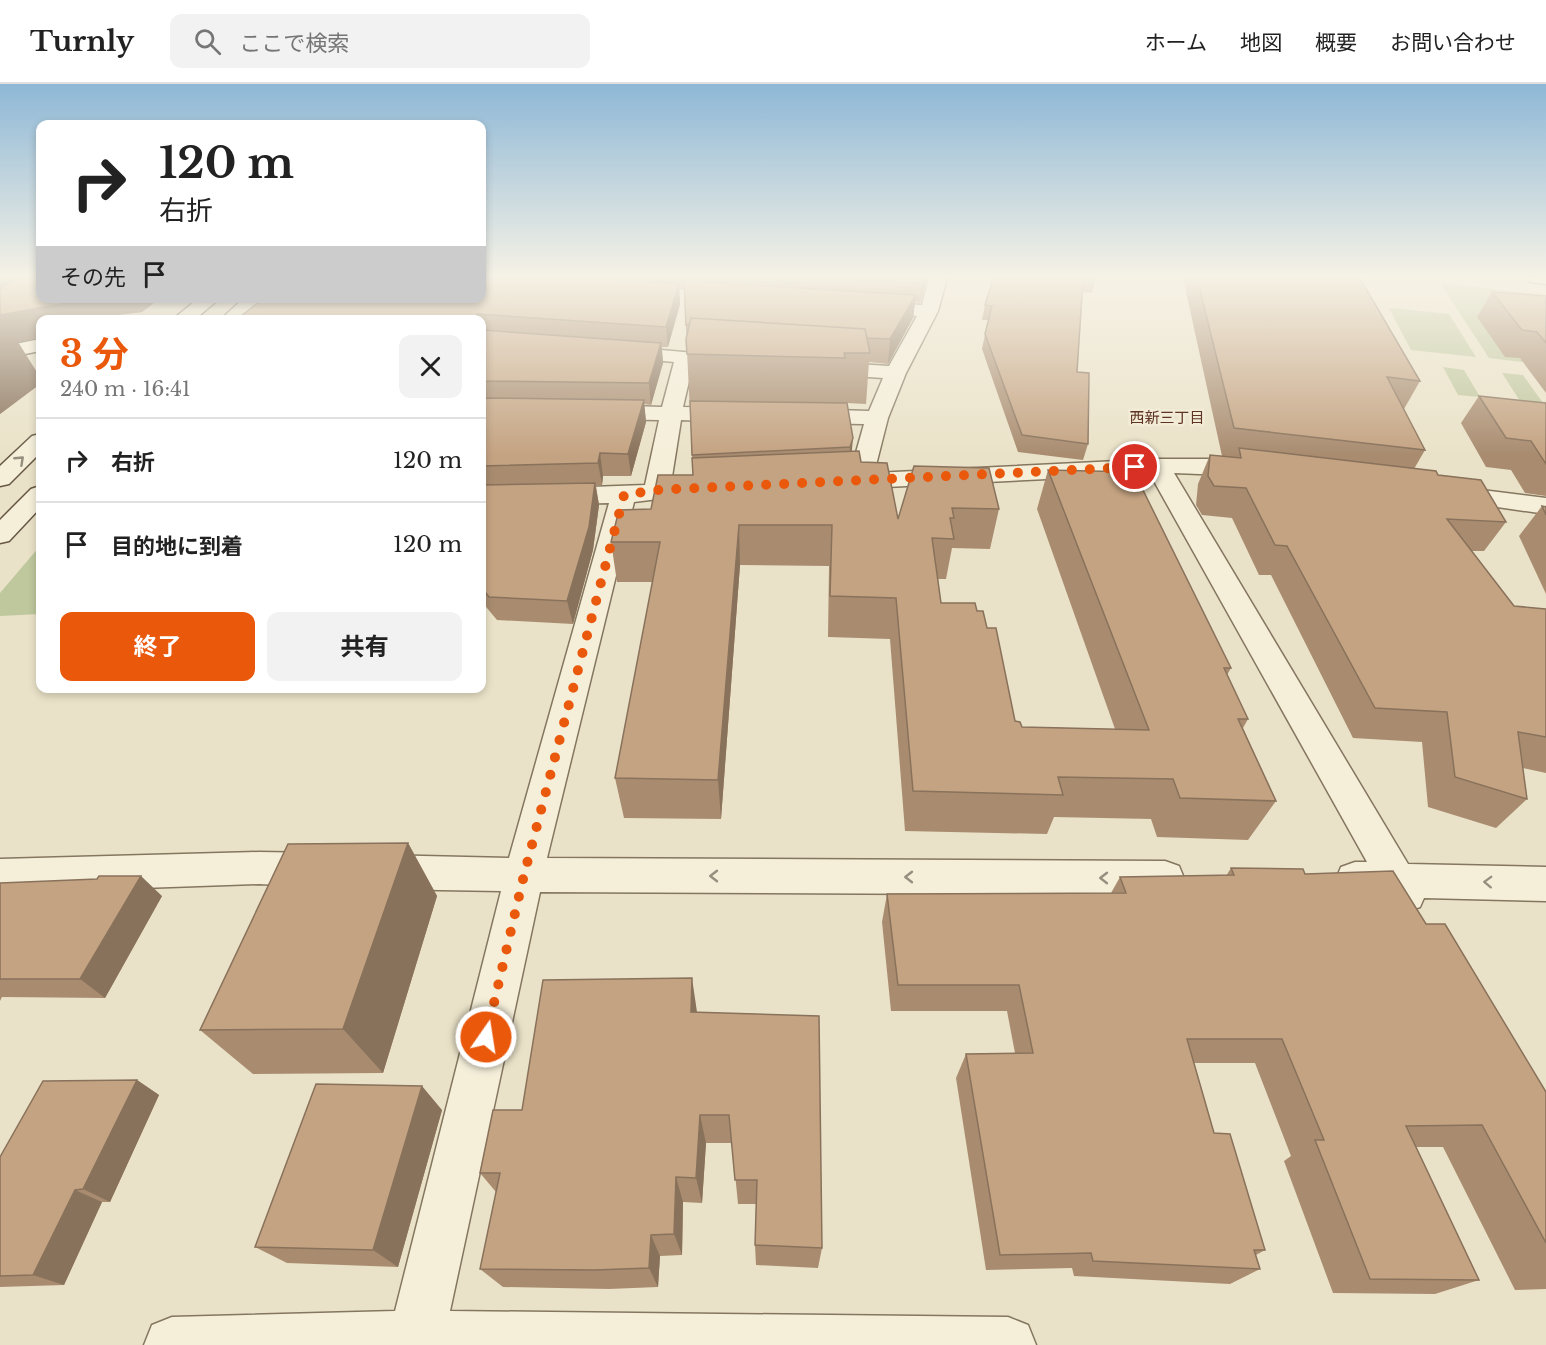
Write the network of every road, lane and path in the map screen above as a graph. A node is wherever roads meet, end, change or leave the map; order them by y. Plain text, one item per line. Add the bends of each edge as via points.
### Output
1 (916, 337) edge
2 (36, 346) edge
3 (595, 351) edge
4 (0, 353) edge
5 (685, 357) junction
6 (756, 363) edge
7 (802, 366) edge
8 (896, 374) junction
9 (576, 412) edge
10 (671, 413) junction
11 (751, 415) edge
12 (785, 416) edge
13 (877, 418) junction
14 (36, 445) edge
15 (1158, 466) junction
16 (1277, 473) edge
17 (0, 479) edge
18 (860, 481) junction
19 (826, 483) edge
20 (724, 487) edge
21 (1429, 492) edge
22 (640, 493) junction
23 (486, 498) edge
24 (1546, 506) edge
25 (31, 512) edge
26 (0, 535) edge
27 (524, 875) junction
28 (0, 876) edge
29 (1205, 878) edge
30 (1325, 878) edge
31 (1396, 879) junction
32 (1546, 884) edge
33 (1420, 920) edge
34 (416, 1338) junction
35 (312, 1343) edge
36 (172, 1345) edge
37 (1008, 1345) edge

1 - 8 street
2 - 4 street
3 - 5 street
5 - 6 street
5 - 10 street
7 - 8 street
8 - 13 street
9 - 10 street
10 - 11 street
10 - 22 street
12 - 13 street
13 - 18 street
17 -> 14 street
15 - 16 street via 1218,466
15 - 18 street
15 - 31 street
18 - 19 street
20 - 22 street
21 - 24 street
22 - 23 street
22 - 27 street
25 - 26 street
27 - 28 street via 259,868
29 -> 27 street
27 - 34 street
30 - 31 street
32 -> 31 street
31 - 33 street
34 - 35 street
34 - 37 street
35 - 36 street

